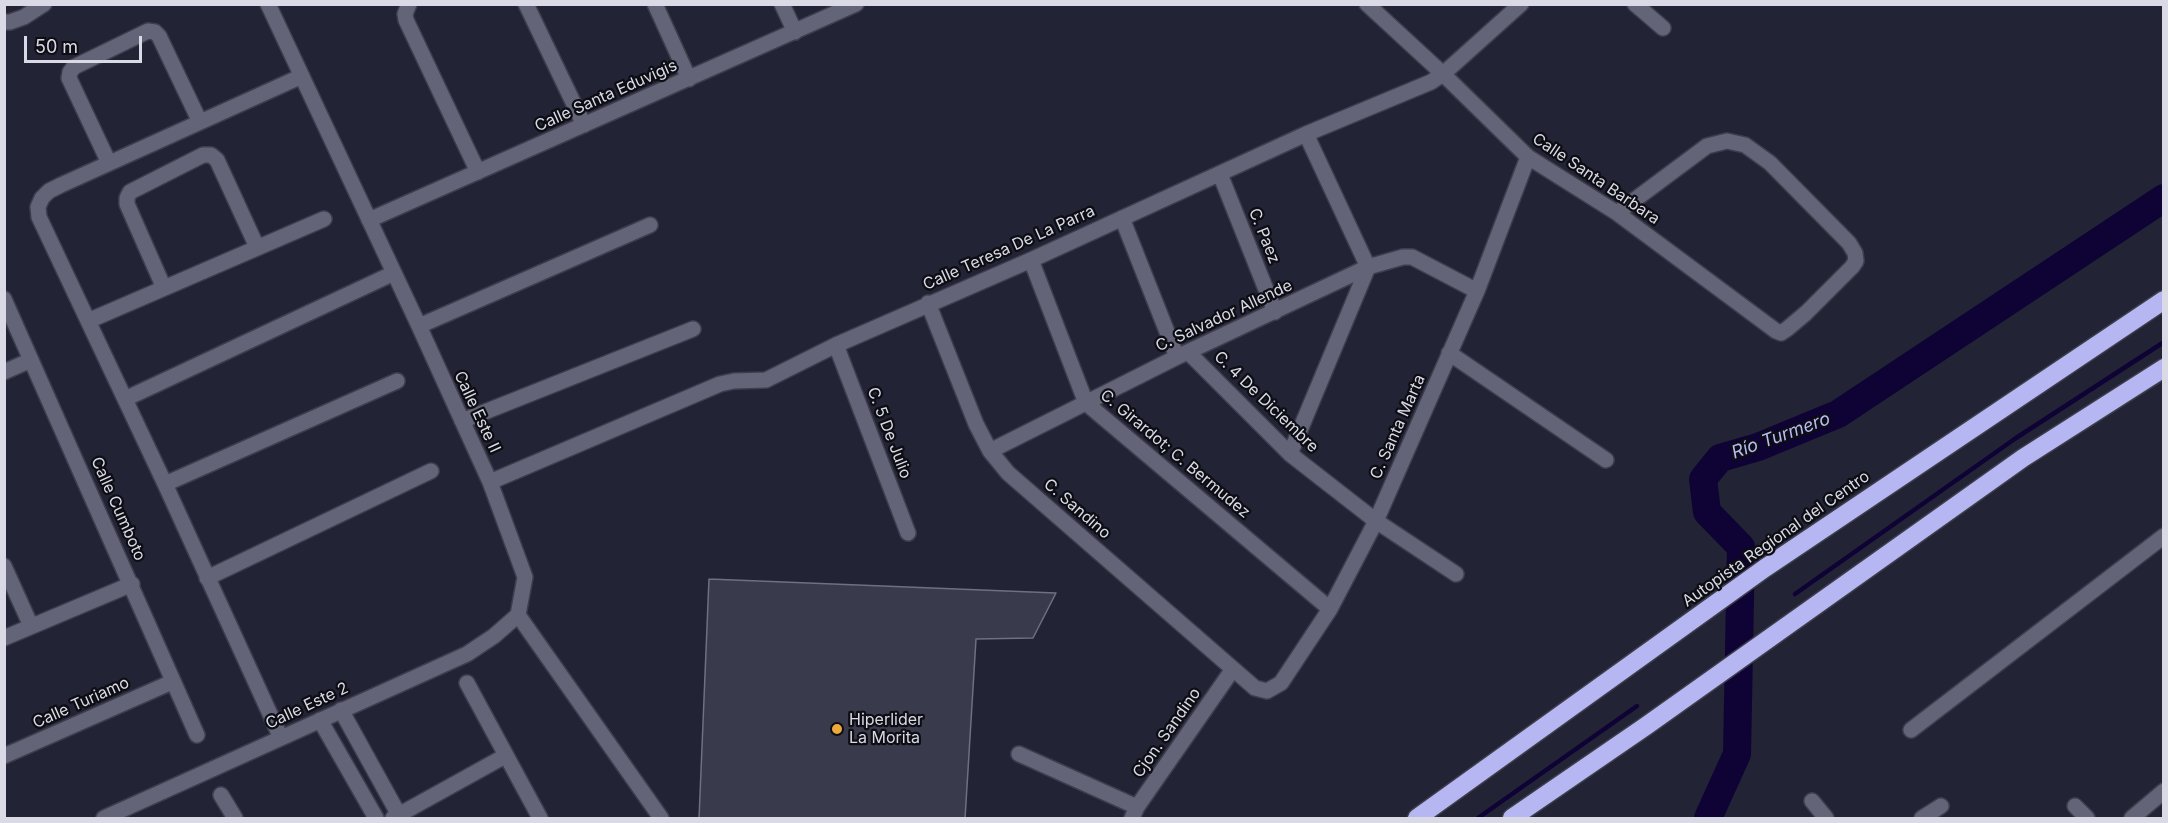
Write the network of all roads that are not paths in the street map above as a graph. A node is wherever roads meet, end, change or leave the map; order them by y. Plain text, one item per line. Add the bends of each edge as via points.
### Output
1 (44, 4) edge
2 (268, 4) edge
3 (526, 4) edge
4 (655, 4) edge
5 (782, 4) edge
6 (856, 4) edge
7 (1367, 4) edge
8 (1521, 4) edge
9 (1635, 4) edge
10 (407, 6) edge
11 (4, 22) edge
12 (1663, 28) dead end
13 (795, 32) junction
14 (1443, 74) junction
15 (302, 76) junction
16 (689, 79) junction
17 (200, 122) junction
18 (584, 125) junction
19 (1306, 134) junction
20 (1528, 157) junction
21 (109, 163) junction
22 (478, 172) junction
23 (1220, 174) junction
24 (1617, 213) junction
25 (1122, 218) junction
26 (324, 219) dead end
27 (369, 220) junction
28 (650, 225) dead end
29 (257, 247) junction
30 (1030, 260) junction
31 (1368, 267) junction
32 (394, 273) junction
33 (164, 288) junction
34 (1477, 291) junction
35 (4, 299) edge
36 (2163, 300) edge
37 (928, 303) junction
38 (1275, 312) junction
39 (88, 321) junction
40 (419, 326) junction
41 (693, 329) dead end
42 (836, 345) junction
43 (1449, 353) junction
44 (1183, 355) junction
45 (32, 360) junction
46 (2163, 368) edge
47 (4, 372) edge
48 (397, 381) dead end
49 (125, 399) junction
50 (1086, 404) junction
51 (462, 421) junction
52 (990, 451) junction
53 (1290, 454) junction
54 (1606, 460) dead end
55 (431, 471) dead end
56 (490, 482) junction
57 (165, 484) junction
58 (1376, 521) junction
59 (908, 533) dead end
60 (2163, 536) edge
61 (4, 566) edge
62 (1456, 574) dead end
63 (207, 578) junction
64 (132, 584) junction
65 (1330, 609) junction
66 (518, 615) junction
67 (31, 626) junction
68 (4, 638) edge
69 (1233, 669) junction
70 (172, 682) junction
71 (467, 683) dead end
72 (1267, 691) joint
73 (341, 711) junction
74 (320, 720) junction
75 (1911, 730) dead end
76 (197, 735) dead end
77 (281, 738) junction
78 (1019, 754) dead end
79 (4, 756) edge
80 (505, 756) junction
81 (2163, 791) edge
82 (221, 795) dead end
83 (1812, 801) dead end
84 (1941, 806) dead end
85 (2075, 806) dead end
86 (1134, 813) edge
87 (396, 817) edge
88 (104, 819) edge
89 (235, 819) edge
90 (376, 819) edge
91 (540, 819) edge
92 (661, 819) edge
93 (1417, 819) edge
94 (1512, 819) edge
95 (1826, 819) edge
96 (1922, 819) edge
97 (2087, 819) edge
98 (2132, 819) edge

1 - 11 street via 24,17
2 - 15 street, Calle Este II
3 - 18 street
4 - 16 street
5 - 13 street
6 - 13 street, Calle Santa Eduvigis
7 - 14 street, Calle Santa Barbara
8 - 14 street, Calle Teresa De La Parra
9 - 12 street
10 - 22 street via 406,21
13 - 16 street, Calle Santa Eduvigis
14 - 19 street, Calle Teresa De La Parra
14 - 20 street, Calle Santa Barbara
15 - 17 street
15 - 27 street, Calle Este II
16 - 18 street, Calle Santa Eduvigis
17 - 21 street
17 - 21 street via 159,36 147,31 70,72 69,78
18 - 22 street, Calle Santa Eduvigis
19 - 23 street, Calle Teresa De La Parra
19 - 31 street
20 - 24 street, Calle Santa Barbara
20 - 34 street, C. Santa Marta
21 - 39 street via 49,191 38,207 39,217
22 - 27 street, Calle Santa Eduvigis
23 - 25 street, Calle Teresa De La Parra
23 - 38 street, C. Paez
24 - 24 street, Calle Santa Barbara via 1707,146 1726,141 1745,145 1770,163 1849,243 1856,261 1781,333
25 - 30 street, Calle Teresa De La Parra
25 - 44 street, C. 4 De Diciembre
26 - 29 street
27 - 32 street, Calle Este II
28 - 40 street
29 - 33 street
29 - 33 street via 217,160 203,155 130,192 127,198
30 - 37 street, Calle Teresa De La Parra
30 - 50 street, C. Girardot; C. Bermudez
31 - 34 street, C. Salvador Allende via 1412,257
31 - 38 street, C. Salvador Allende
31 - 53 street
32 - 40 street, Calle Este II
32 - 49 street
33 - 39 street
34 - 43 street, C. Santa Marta
35 - 45 street, Calle Cumboto
36 - 93 highway, Autopista Regional del Centro via 1765,568
37 - 42 street, Calle Teresa De La Parra
37 - 52 street, C. Sandino
38 - 44 street, C. Salvador Allende
39 - 49 street
40 - 51 street, Calle Este II
41 - 51 street
42 - 56 street, Calle Teresa De La Parra via 766,380 720,384
42 - 59 street, C. 5 De Julio
43 - 54 street
43 - 58 street, C. Santa Marta
44 - 50 street, C. Salvador Allende
44 - 53 street, C. 4 De Diciembre
45 - 47 street
45 - 64 street, Calle Cumboto
46 - 94 highway via 2023,458
48 - 57 street
49 - 57 street
50 - 52 street, C. Salvador Allende
50 - 65 street, C. Girardot; C. Bermudez
51 - 56 street, Calle Este II
52 - 69 street, C. Sandino via 1008,473
53 - 58 street, C. 4 De Diciembre
55 - 63 street
56 - 66 street, Calle Este II via 525,577
57 - 63 street
58 - 62 street, C. 4 De Diciembre
58 - 65 street, C. Santa Marta
60 - 75 street
61 - 67 street
63 - 77 street
64 - 67 street
64 - 70 street, Calle Cumboto
65 - 72 street, C. Santa Marta via 1281,683
66 - 73 street, Calle Este 2 via 467,654
66 - 92 street
67 - 68 street
69 - 72 street, C. Sandino via 1255,688
69 - 86 street, Cjon. Sandino
70 - 76 street, Calle Cumboto
70 - 79 street, Calle Turiamo
71 - 80 street
73 - 74 street, Calle Este 2
73 - 87 street
74 - 77 street, Calle Este 2
74 - 90 street
77 - 88 street, Calle Este 2
78 - 86 street
80 - 87 street
80 - 91 street
81 - 98 street
82 - 89 street
83 - 95 street
84 - 96 street
85 - 97 street

